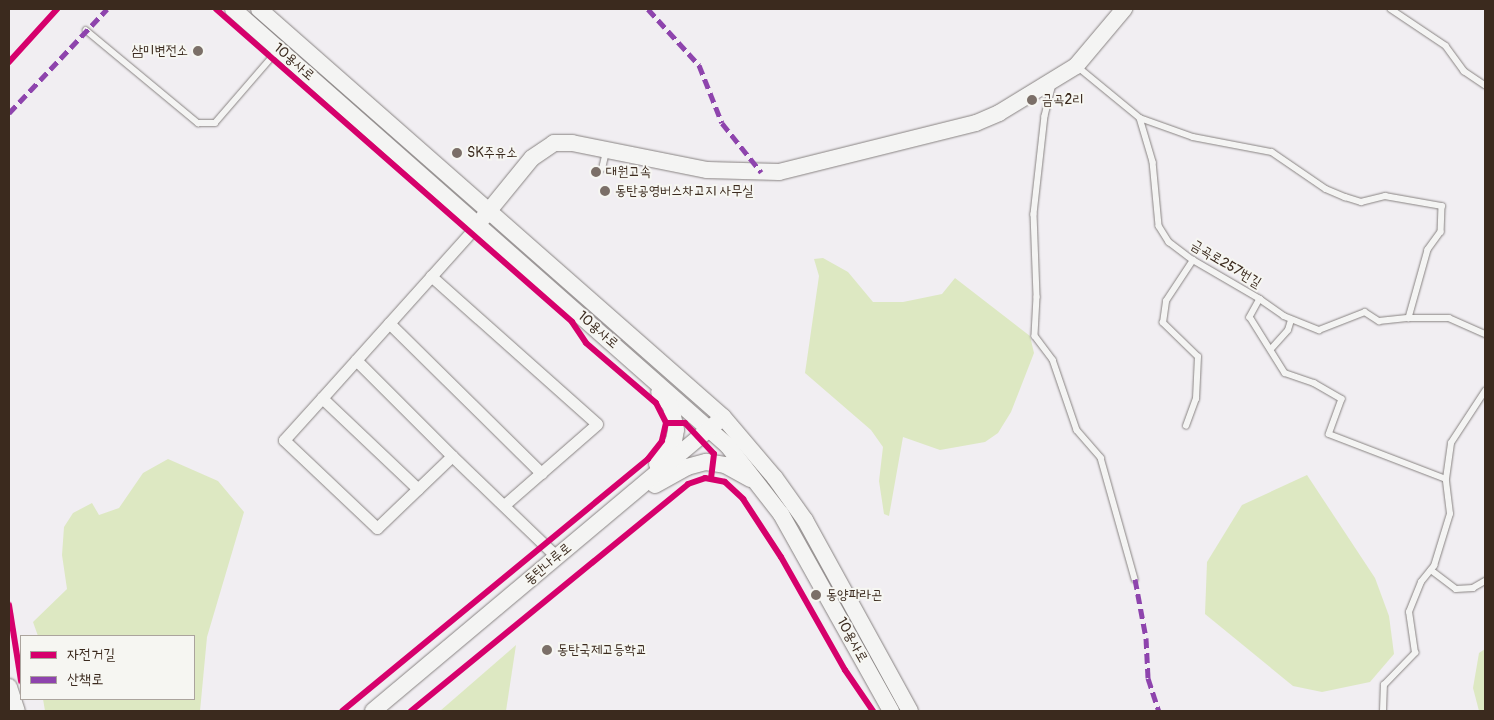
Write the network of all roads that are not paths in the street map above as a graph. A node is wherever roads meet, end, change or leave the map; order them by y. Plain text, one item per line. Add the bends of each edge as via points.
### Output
1 (233, 9) edge
2 (259, 9) edge
3 (1124, 9) edge
4 (1391, 9) edge
5 (86, 30) dead end
6 (279, 48) junction
7 (1076, 66) junction
8 (1054, 81) junction
9 (1485, 86) edge
10 (1140, 118) junction
11 (607, 150) junction
12 (602, 169) dead end
13 (489, 210) junction
14 (478, 224) junction
15 (1192, 260) junction
16 (431, 276) junction
17 (1260, 300) junction
18 (1409, 318) junction
19 (588, 320) junction
20 (1291, 320) junction
21 (389, 323) junction
22 (1485, 334) edge
23 (1271, 349) junction
24 (356, 360) junction
25 (1485, 391) edge
26 (322, 398) junction
27 (723, 418) junction
28 (1186, 426) dead end
29 (710, 428) junction
30 (452, 456) junction
31 (541, 473) junction
32 (1446, 479) junction
33 (418, 490) junction
34 (764, 491) junction
35 (504, 505) junction
36 (616, 508) junction
37 (557, 557) junction
38 (1430, 570) junction
39 (1134, 579) dead end
40 (1485, 581) edge
41 (9, 687) edge
42 (17, 711) edge
43 (373, 711) edge
44 (891, 711) edge
45 (910, 711) edge
46 (1383, 711) edge

1 - 6 street, 10용사로
2 - 13 street, 10용사로
3 - 7 street
4 - 9 lane via 1439,41 1464,71
5 - 6 lane via 198,123 215,123
6 - 14 street, 10용사로
7 - 8 street
7 - 10 lane
8 - 11 street via 989,118 797,170 723,172
8 - 39 lane via 1045,116 1034,214 1037,298 1034,336 1053,360 1077,430 1101,458
10 - 15 lane, 금곡로257번길 via 1153,162 1159,226 1169,242
10 - 18 lane via 1193,137 1272,152 1326,189 1361,202 1385,196 1442,206 1441,232 1428,250
11 - 12 lane
11 - 13 street via 563,142 547,145 532,158
13 - 14 street
13 - 27 street, 10용사로
14 - 16 street
14 - 19 street, 10용사로
15 - 17 lane, 금곡로257번길
15 - 28 lane via 1166,301 1163,323 1198,357 1196,399
16 - 21 street
16 - 31 street via 596,424
17 - 20 lane
17 - 23 lane, 금곡로257번길 via 1250,317
18 - 20 lane via 1380,321 1365,312 1319,330
18 - 22 lane via 1449,318
19 - 29 street, 10용사로
19 - 36 street via 607,346 658,391 671,406 675,420 674,441 668,452
20 - 23 lane via 1288,330
21 - 24 street
21 - 31 street
23 - 32 lane, 금곡로257번길 via 1285,374 1314,383 1342,399 1329,434
24 - 26 street
24 - 30 street
25 - 32 lane via 1451,443
26 - 33 street
26 - 33 street via 284,440 377,528
27 - 29 street, 동탄나루로
27 - 45 street, 10용사로 via 775,478 805,520
29 - 34 street, 10용사로
29 - 36 street, 동탄나루로
30 - 33 street
30 - 35 street
31 - 35 street
32 - 38 lane via 1450,514
34 - 36 street via 725,465 698,463
34 - 44 street, 10용사로 via 785,521
35 - 37 street
36 - 37 street, 동탄나루로
37 - 43 street, 동탄나루로
38 - 40 lane via 1456,589 1473,588
38 - 46 lane via 1421,582 1409,612 1414,653 1384,685
41 - 42 street

